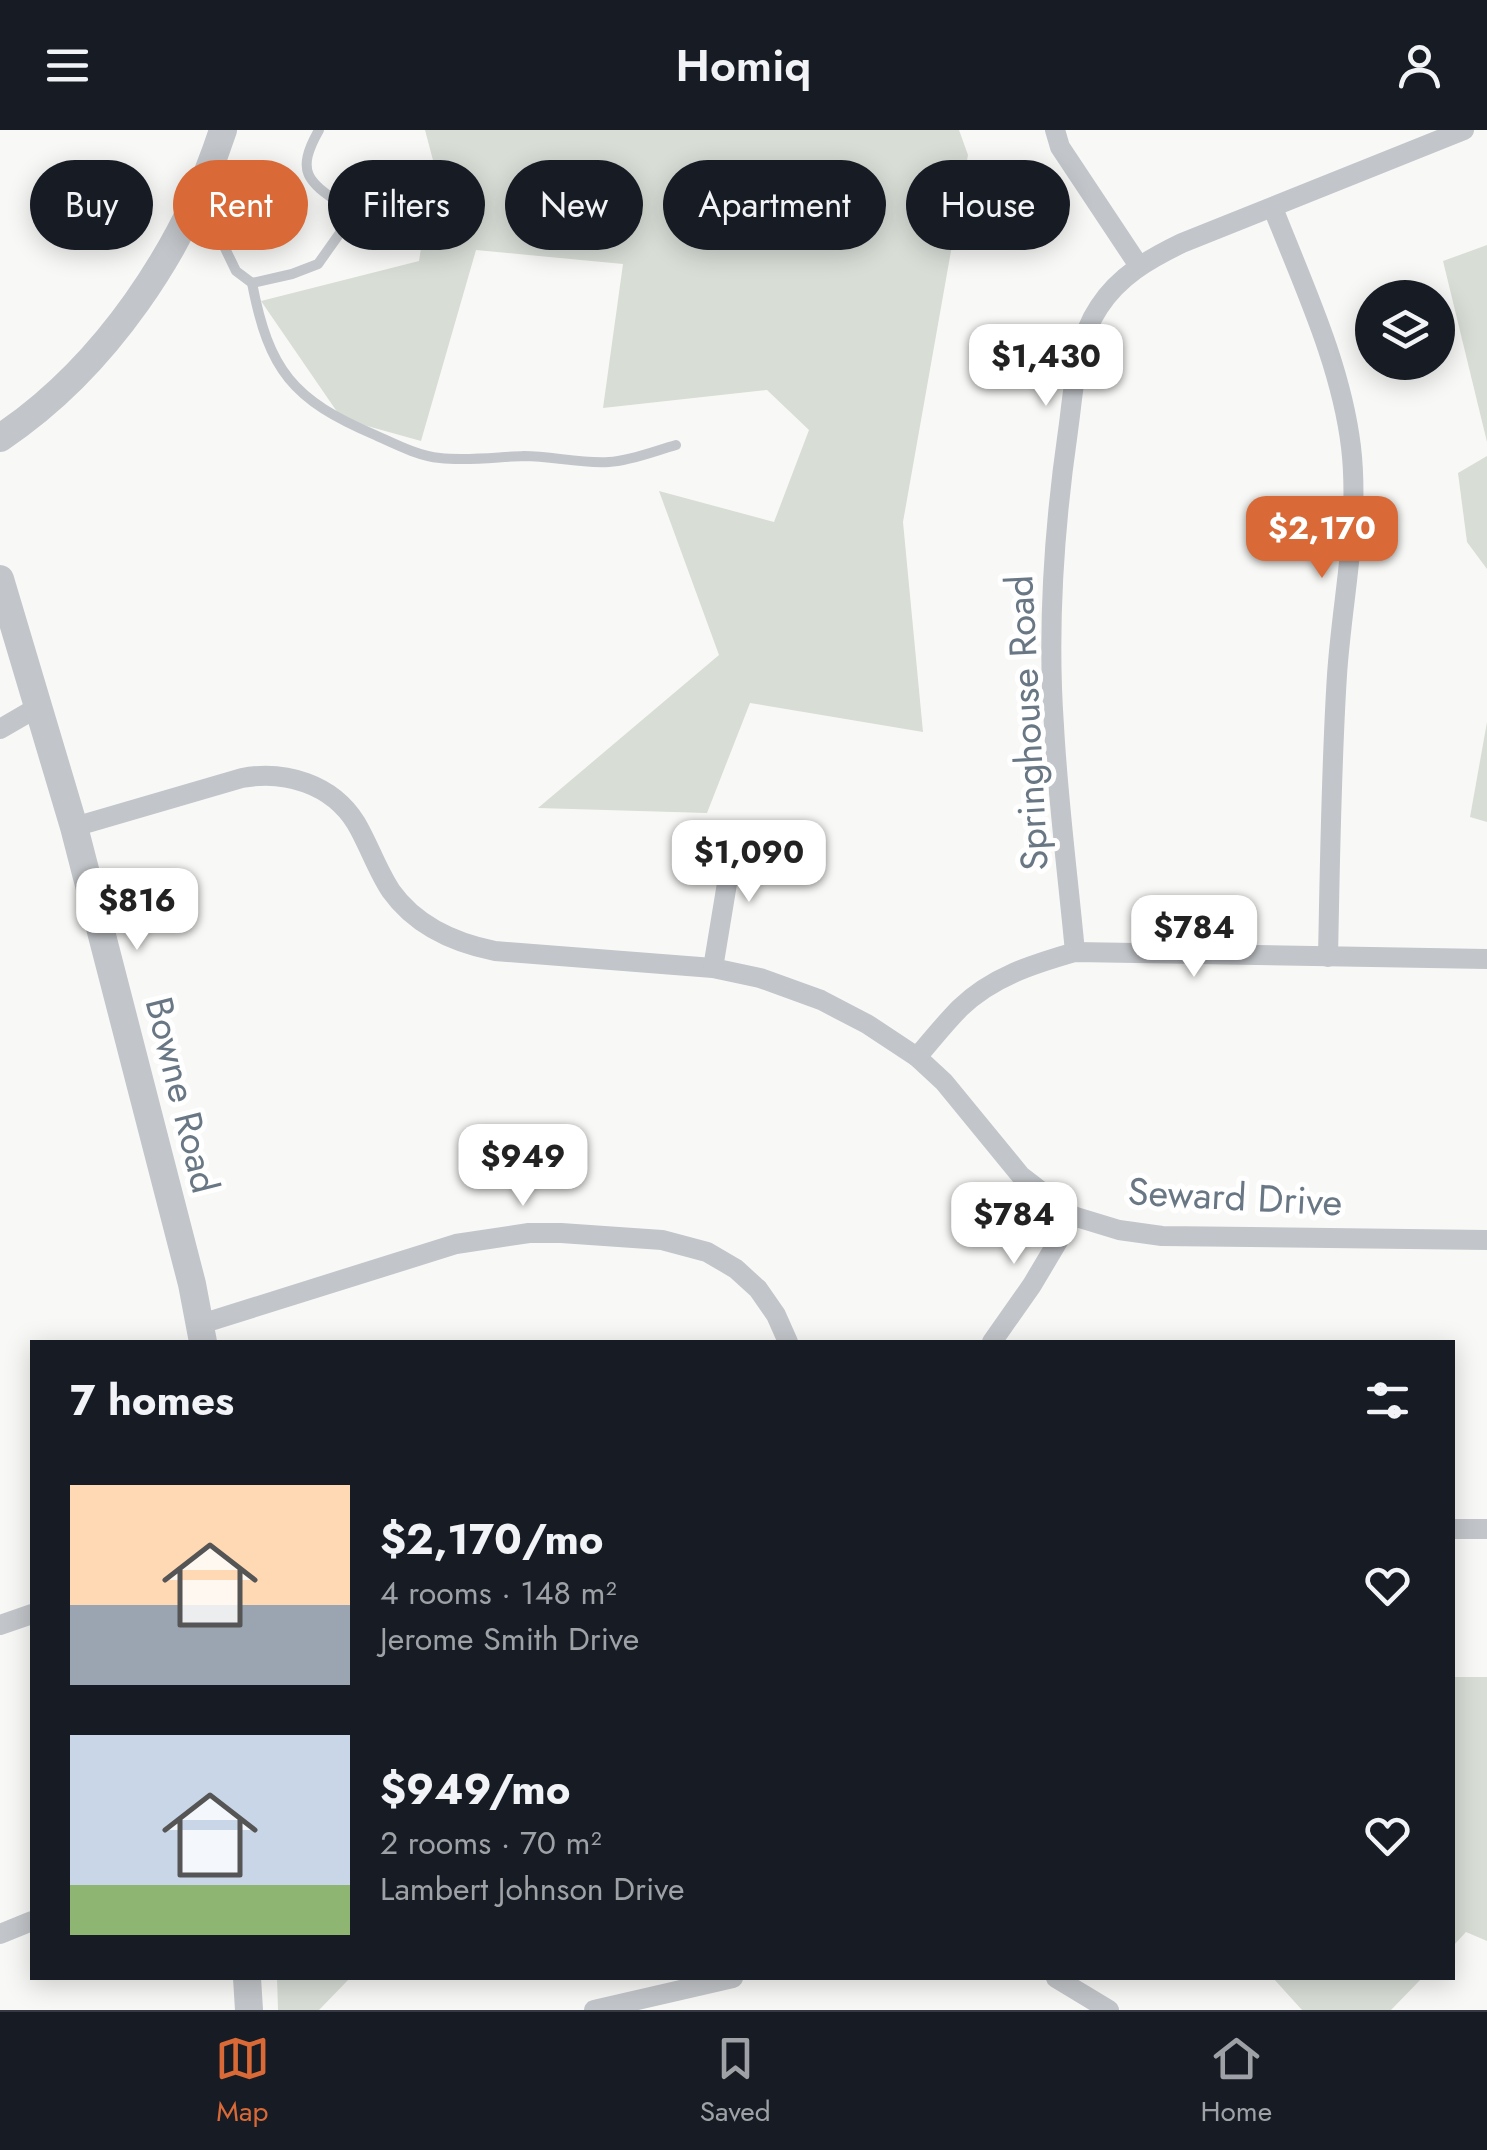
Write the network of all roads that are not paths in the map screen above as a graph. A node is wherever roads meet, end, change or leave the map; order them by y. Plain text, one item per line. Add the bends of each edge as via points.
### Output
1 (224, 130) edge
2 (319, 130) edge
3 (1054, 130) edge
4 (1464, 130) edge
5 (214, 160) edge
6 (1273, 208) junction
7 (173, 246) edge
8 (226, 250) edge
9 (1139, 266) junction
10 (252, 283) junction
11 (0, 438) edge
12 (676, 445) dead end
13 (0, 578) edge
14 (38, 707) junction
15 (0, 729) edge
16 (74, 827) junction
17 (735, 835) dead end
18 (1075, 952) junction
19 (1328, 958) junction
20 (1487, 959) edge
21 (714, 968) junction
22 (918, 1057) junction
23 (1073, 1216) junction
24 (1487, 1240) edge
25 (202, 1333) edge
26 (787, 1340) edge
27 (993, 1340) edge
28 (1455, 1528) edge
29 (1487, 1529) edge
30 (30, 1615) edge
31 (0, 1624) edge
32 (30, 1922) edge
33 (0, 1934) edge
34 (247, 1980) edge
35 (727, 1980) edge
36 (1059, 1980) edge
37 (664, 2002) edge
38 (249, 2010) edge
39 (594, 2010) edge
40 (1110, 2010) edge

1 - 5 street
2 - 10 lane via 308,148 306,172 345,207 340,233 318,264
3 - 9 street
4 - 6 street, Springhouse Road
6 - 9 street, Springhouse Road
6 - 19 street via 1328,350 1351,447 1353,525 1337,672
7 - 11 street via 85,364
8 - 10 lane via 236,271
9 - 18 street, Springhouse Road via 1106,296 1081,346 1054,552 1054,725
10 - 12 lane via 272,356 296,389 338,420 396,445 436,458 610,462
13 - 14 street, Bowne Road
14 - 15 street
14 - 16 street, Bowne Road
16 - 21 street, Seward Drive via 242,778 291,778 341,805 392,893 444,935 495,952
16 - 25 street, Bowne Road
17 - 21 street
18 - 19 street
18 - 22 street via 994,982 958,1010
19 - 20 street
21 - 22 street, Seward Drive via 821,1000
22 - 23 street, Seward Drive via 1021,1176
23 - 24 street, Seward Drive via 1162,1236
23 - 27 street
25 - 26 street via 456,1244 561,1233 662,1240 706,1252 758,1289
28 - 29 street
30 - 31 street
32 - 33 street
34 - 38 street
35 - 37 street
36 - 40 street
37 - 39 street

